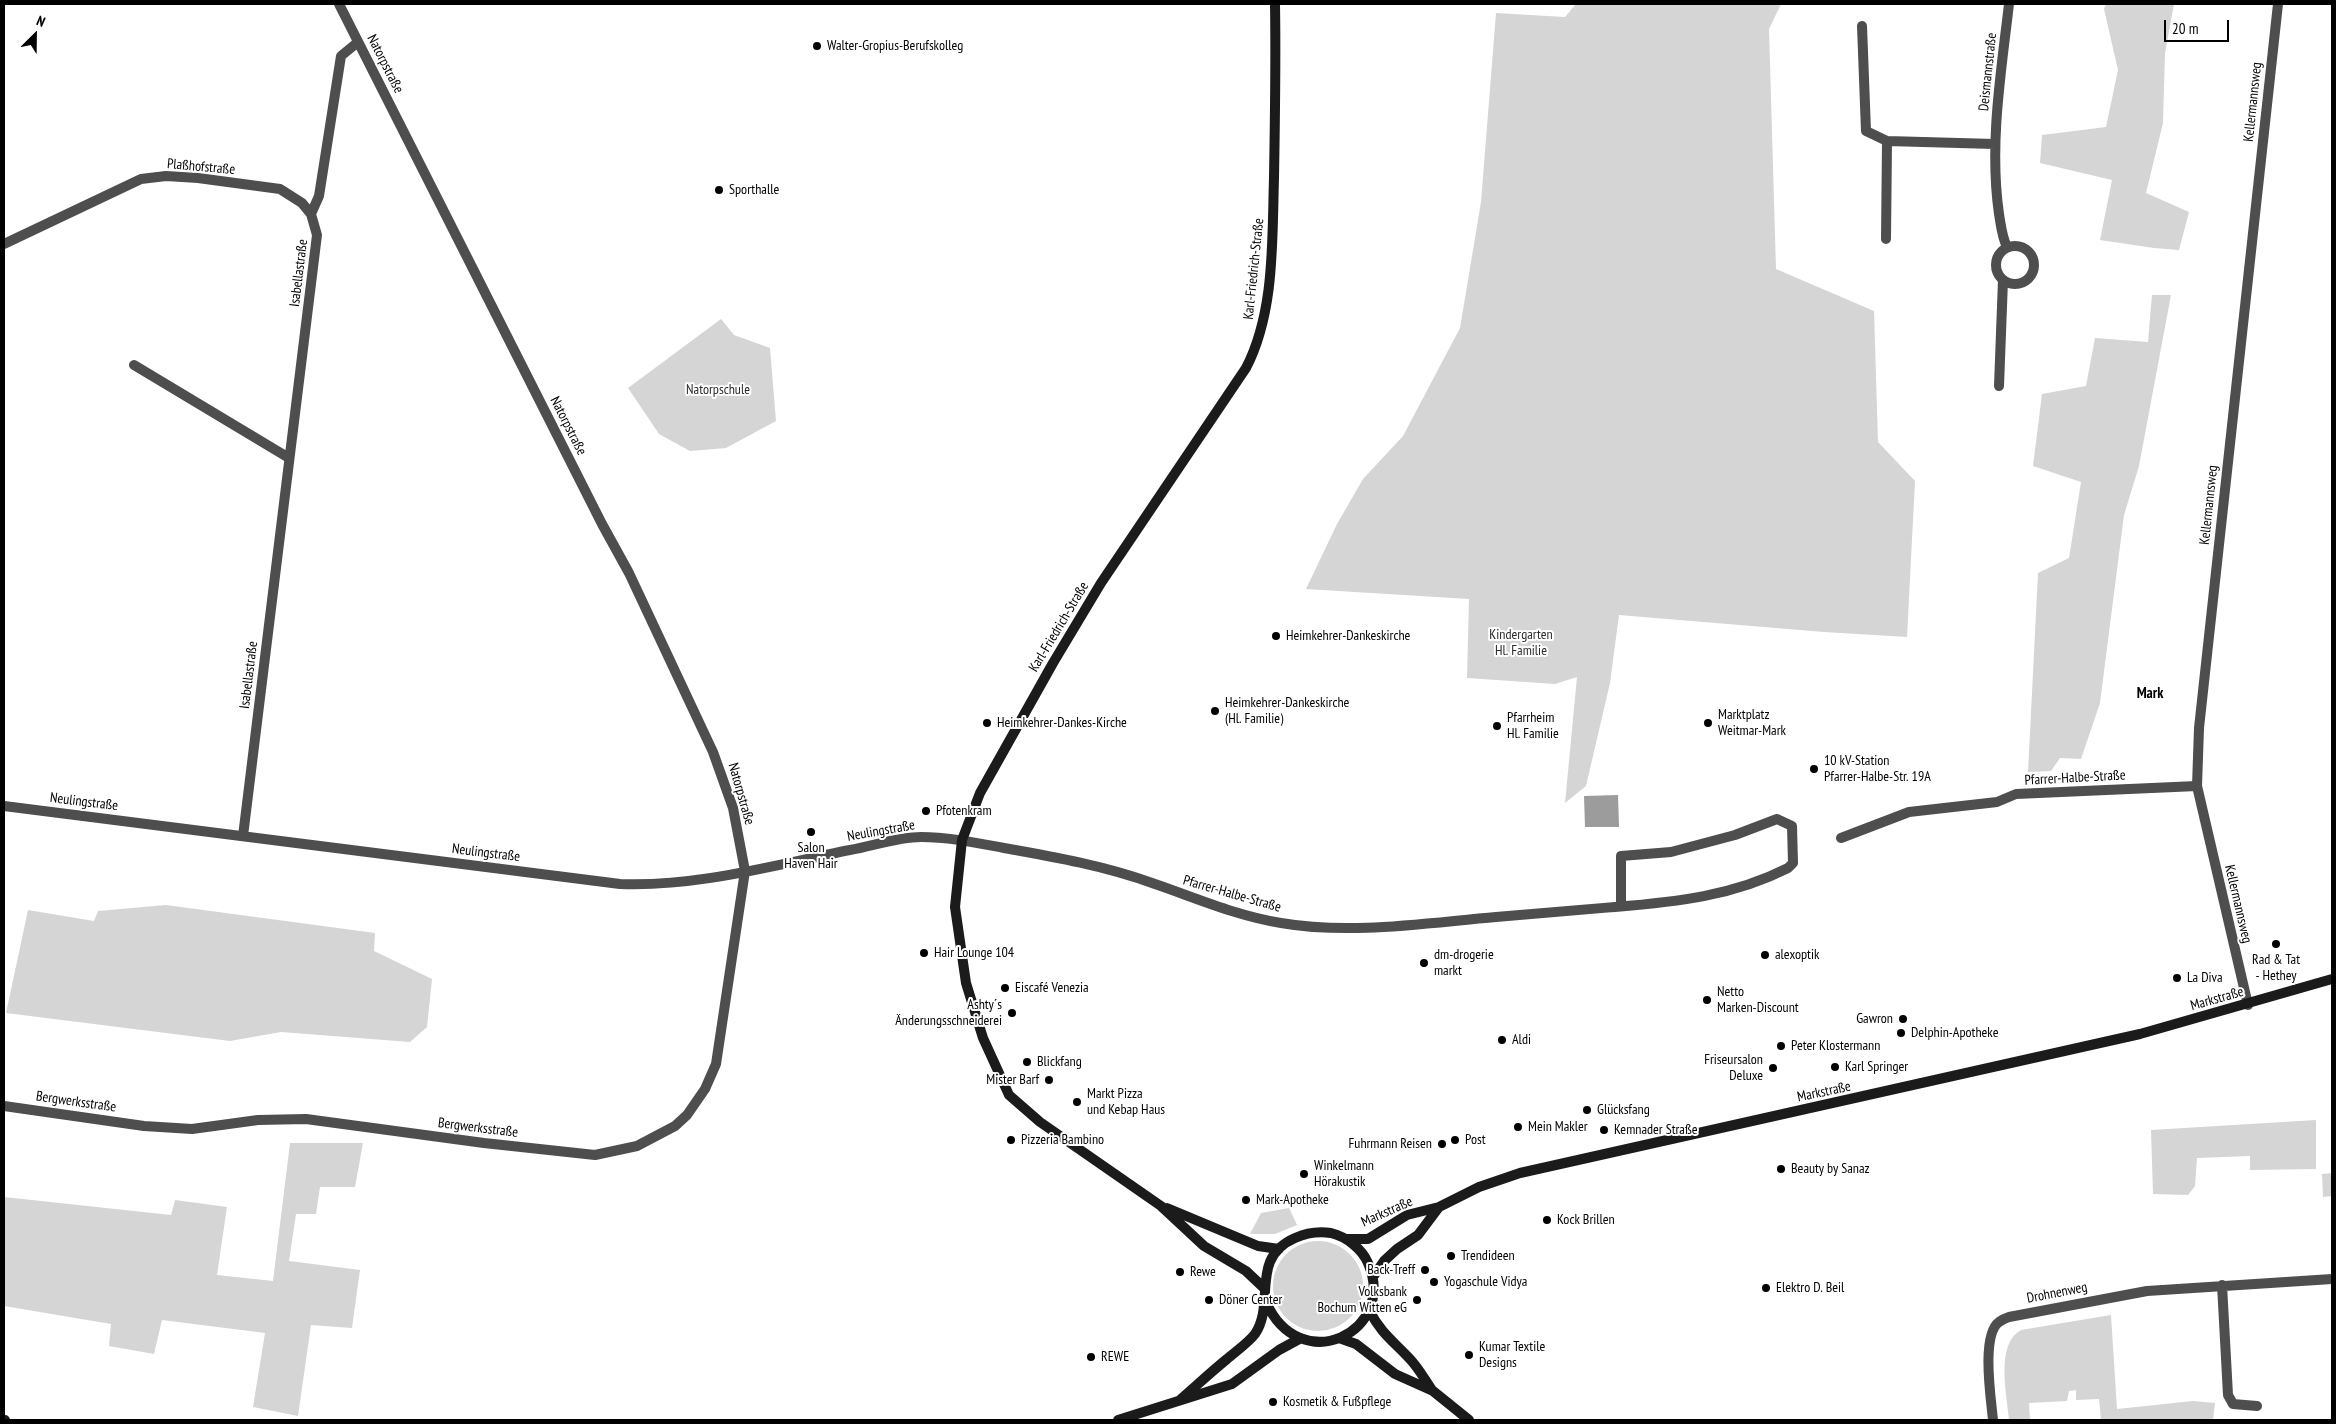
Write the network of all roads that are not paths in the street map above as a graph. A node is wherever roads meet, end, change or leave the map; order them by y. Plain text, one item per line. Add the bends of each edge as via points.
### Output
1 (339, 4) edge
2 (1275, 4) edge
3 (2009, 4) edge
4 (2278, 4) edge
5 (1862, 26) dead end
6 (358, 42) junction
7 (1888, 141) junction
8 (1995, 144) junction
9 (311, 214) junction
10 (1886, 239) dead end
11 (4, 244) edge
12 (2007, 247) junction
13 (2003, 280) junction
14 (134, 365) dead end
15 (1999, 386) dead end
16 (289, 458) junction
17 (2197, 786) junction
18 (4, 806) edge
19 (243, 836) junction
20 (1842, 838) dead end
21 (962, 840) junction
22 (745, 871) junction
23 (1621, 906) junction
24 (2332, 979) edge
25 (2248, 1005) junction
26 (4, 1106) edge
27 (1161, 1206) junction
28 (1439, 1207) junction
29 (1346, 1239) junction
30 (1279, 1249) junction
31 (1373, 1277) junction
32 (2332, 1279) edge
33 (2222, 1285) junction
34 (1264, 1288) junction
35 (1266, 1302) junction
36 (1369, 1310) junction
37 (1301, 1338) junction
38 (1339, 1338) junction
39 (1433, 1391) junction
40 (1181, 1399) junction
41 (2257, 1406) dead end
42 (1118, 1420) edge
43 (1469, 1420) edge
44 (1993, 1420) edge

1 - 6 street, Natorpstraße
2 - 21 street, Karl-Friedrich-Straße via 1273,217 1268,295 1256,349 1052,663 980,793
3 - 8 street, Deismannstraße
4 - 17 street, Kellermannsweg via 2199,728
5 - 7 street via 1866,131
6 - 9 street via 341,56 319,196
6 - 22 street, Natorpstraße via 629,573 701,726 733,808
7 - 8 street
7 - 10 street
8 - 12 street, Deismannstraße via 1996,191
9 - 11 street, Plaßhofstraße via 302,203 280,189 166,176 140,179
9 - 16 street, Isabellastraße via 317,234
12 - 13 street via 1996,263 1997,272
12 - 13 street via 2017,246 2026,250 2034,267 2022,282 2012,284
13 - 15 street
14 - 16 street
16 - 19 street, Isabellastraße
17 - 20 street, Pfarrer-Halbe-Straße via 2016,794 1997,802 1908,812
17 - 25 street, Kellermannsweg
18 - 19 street, Neulingstraße
19 - 22 street, Neulingstraße via 620,884 664,885
21 - 22 street, Neulingstraße via 919,837
21 - 23 street, Pfarrer-Halbe-Straße via 1115,871 1281,923 1327,927 1374,926
21 - 27 street, Karl-Friedrich-Straße via 955,907 966,983 983,1038 1004,1087 1029,1114
22 - 26 street, Bergwerksstraße via 713,1074 681,1121 638,1146 590,1155 306,1119 258,1120 192,1129 144,1126
23 - 23 street, Pfarrer-Halbe-Straße via 1696,899 1738,889 1778,873 1794,863 1792,826 1777,819 1735,835 1671,852 1621,856
24 - 25 street, Markstraße
25 - 28 street, Markstraße via 2038,1059 1520,1173 1479,1187
27 - 30 street, Karl-Friedrich-Straße via 1258,1246
27 - 34 street, Karl-Friedrich-Straße via 1204,1246 1246,1271
28 - 29 street, Markstraße via 1407,1215 1368,1239
28 - 31 street, Markstraße via 1418,1235 1384,1261
29 - 30 street via 1312,1233 1290,1240
29 - 31 street via 1366,1259
30 - 34 street via 1268,1267
31 - 36 street via 1373,1300
32 - 33 street, Drohnenweg
33 - 41 street via 2228,1395 2233,1404
33 - 44 street, Drohnenweg via 2147,1291 2009,1317 1998,1322 1991,1334 1989,1350
34 - 35 street
35 - 37 street via 1281,1327
35 - 40 street via 1255,1334
36 - 38 street via 1359,1325
36 - 39 street via 1377,1326 1410,1359
37 - 38 street via 1320,1342
37 - 40 street via 1232,1384
38 - 39 street via 1356,1344 1395,1374
39 - 43 street
40 - 42 street via 1150,1412

